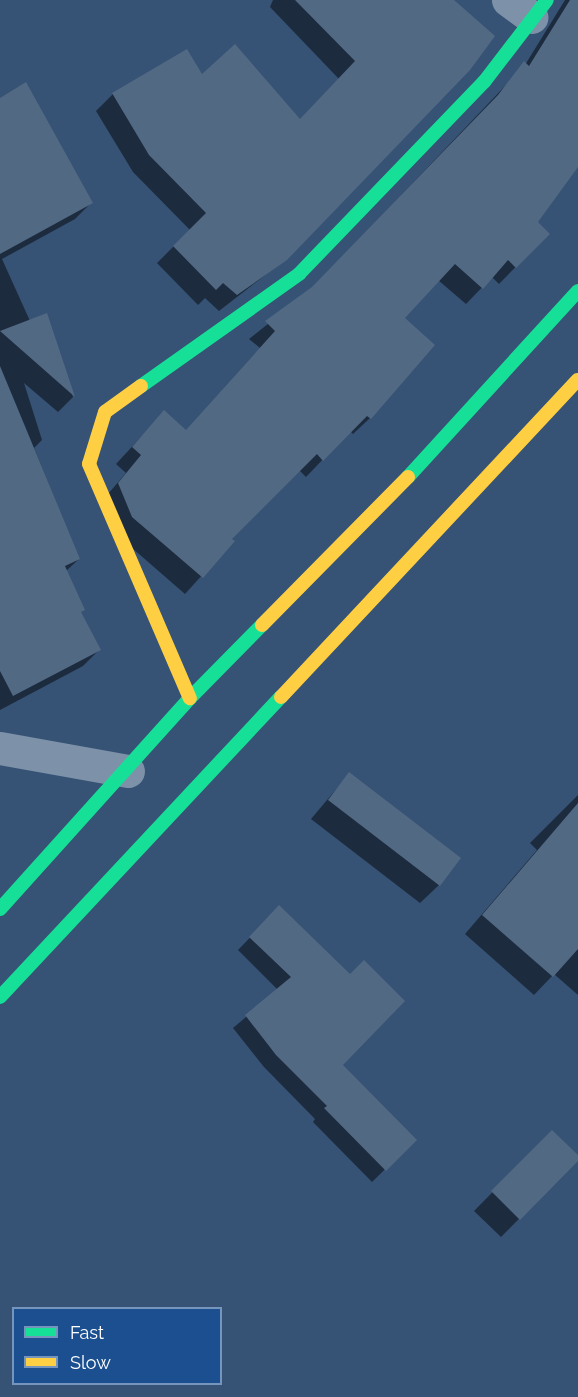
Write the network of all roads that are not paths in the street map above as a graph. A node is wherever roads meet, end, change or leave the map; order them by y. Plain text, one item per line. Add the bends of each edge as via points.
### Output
1 (529, 6) edge
2 (578, 291) edge
3 (578, 380) edge
4 (190, 698) junction
5 (0, 748) edge
6 (128, 771) junction
7 (0, 909) edge
8 (0, 997) edge

1 - 4 main road via 484,82 299,274 105,412 89,464
2 - 4 main road via 447,437
3 - 8 main road
4 - 6 main road
5 - 6 street
6 - 7 main road

